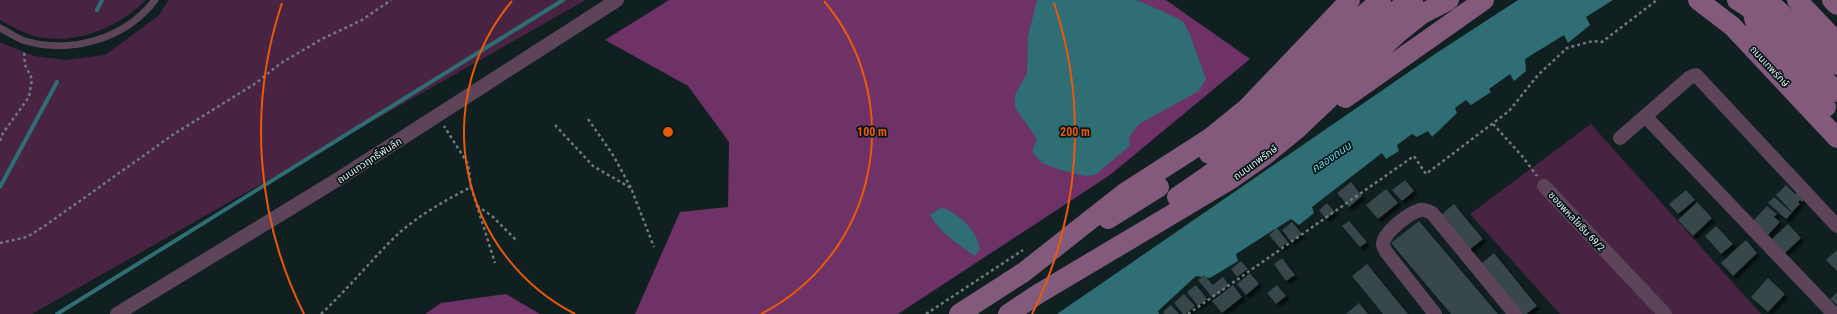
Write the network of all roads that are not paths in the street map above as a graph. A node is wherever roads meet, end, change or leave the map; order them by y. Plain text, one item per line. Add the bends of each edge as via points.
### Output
1 (155, 0) edge
2 (618, 0) edge
3 (1350, 0) edge
4 (1381, 0) edge
5 (1413, 0) edge
6 (1449, 0) edge
7 (1484, 0) edge
8 (1698, 0) edge
9 (1737, 0) edge
10 (1758, 0) edge
11 (1767, 0) edge
12 (1797, 0) edge
13 (1832, 0) edge
14 (1837, 5) edge
15 (0, 28) edge
16 (1759, 30) junction
17 (1834, 37) edge
18 (1837, 65) edge
19 (1837, 92) edge
20 (1837, 109) edge
21 (1645, 116) junction
22 (1837, 118) edge
23 (1297, 129) junction
24 (1620, 138) dead end
25 (1837, 138) edge
26 (1544, 186) road end
27 (1136, 214) junction
28 (1837, 226) edge
29 (1024, 272) junction
30 (1038, 294) junction
31 (117, 314) edge
32 (959, 314) edge
33 (1008, 314) edge
34 (1435, 314) edge
35 (1515, 314) edge
36 (1665, 314) edge
37 (1834, 314) edge

1 - 15 lane via 129,25 111,36 87,43 67,46 44,45 23,40
2 - 31 street, ถนนเทวฤทธิ์พันลึก via 340,178
3 - 29 main road, ถนนเทพรักษ์ via 1247,108 1210,138 1123,194
4 - 27 main road, ถนนเทพรักษ์ via 1348,28 1271,106
5 - 27 main road, ถนนเทพรักษ์ via 1404,4 1359,43 1276,125 1241,153
6 - 23 main road, ถนนเทพรักษ์ via 1422,14 1397,34
7 - 23 main road
8 - 25 main road, ถนนเทพรักษ์ via 1732,26
9 - 19 main road via 1803,57
10 - 16 main road via 1753,15 1754,23
11 - 18 main road
12 - 17 main road
13 - 14 main road
16 - 20 main road
16 - 22 main road
21 - 24 street
21 - 28 street via 1689,78 1698,76
21 - 37 street
23 - 30 main road, ถนนเทพรักษ์ via 1228,181
26 - 36 street, ซอยพหลโยธิน 69/2
27 - 29 main road, ถนนเทพรักษ์
27 - 30 main road, ถนนเทพรักษ์
29 - 32 main road, ถนนเทพรักษ์
30 - 33 main road, ถนนเทพรักษ์
34 - 35 street via 1383,245 1385,237 1398,224 1420,210 1432,213

